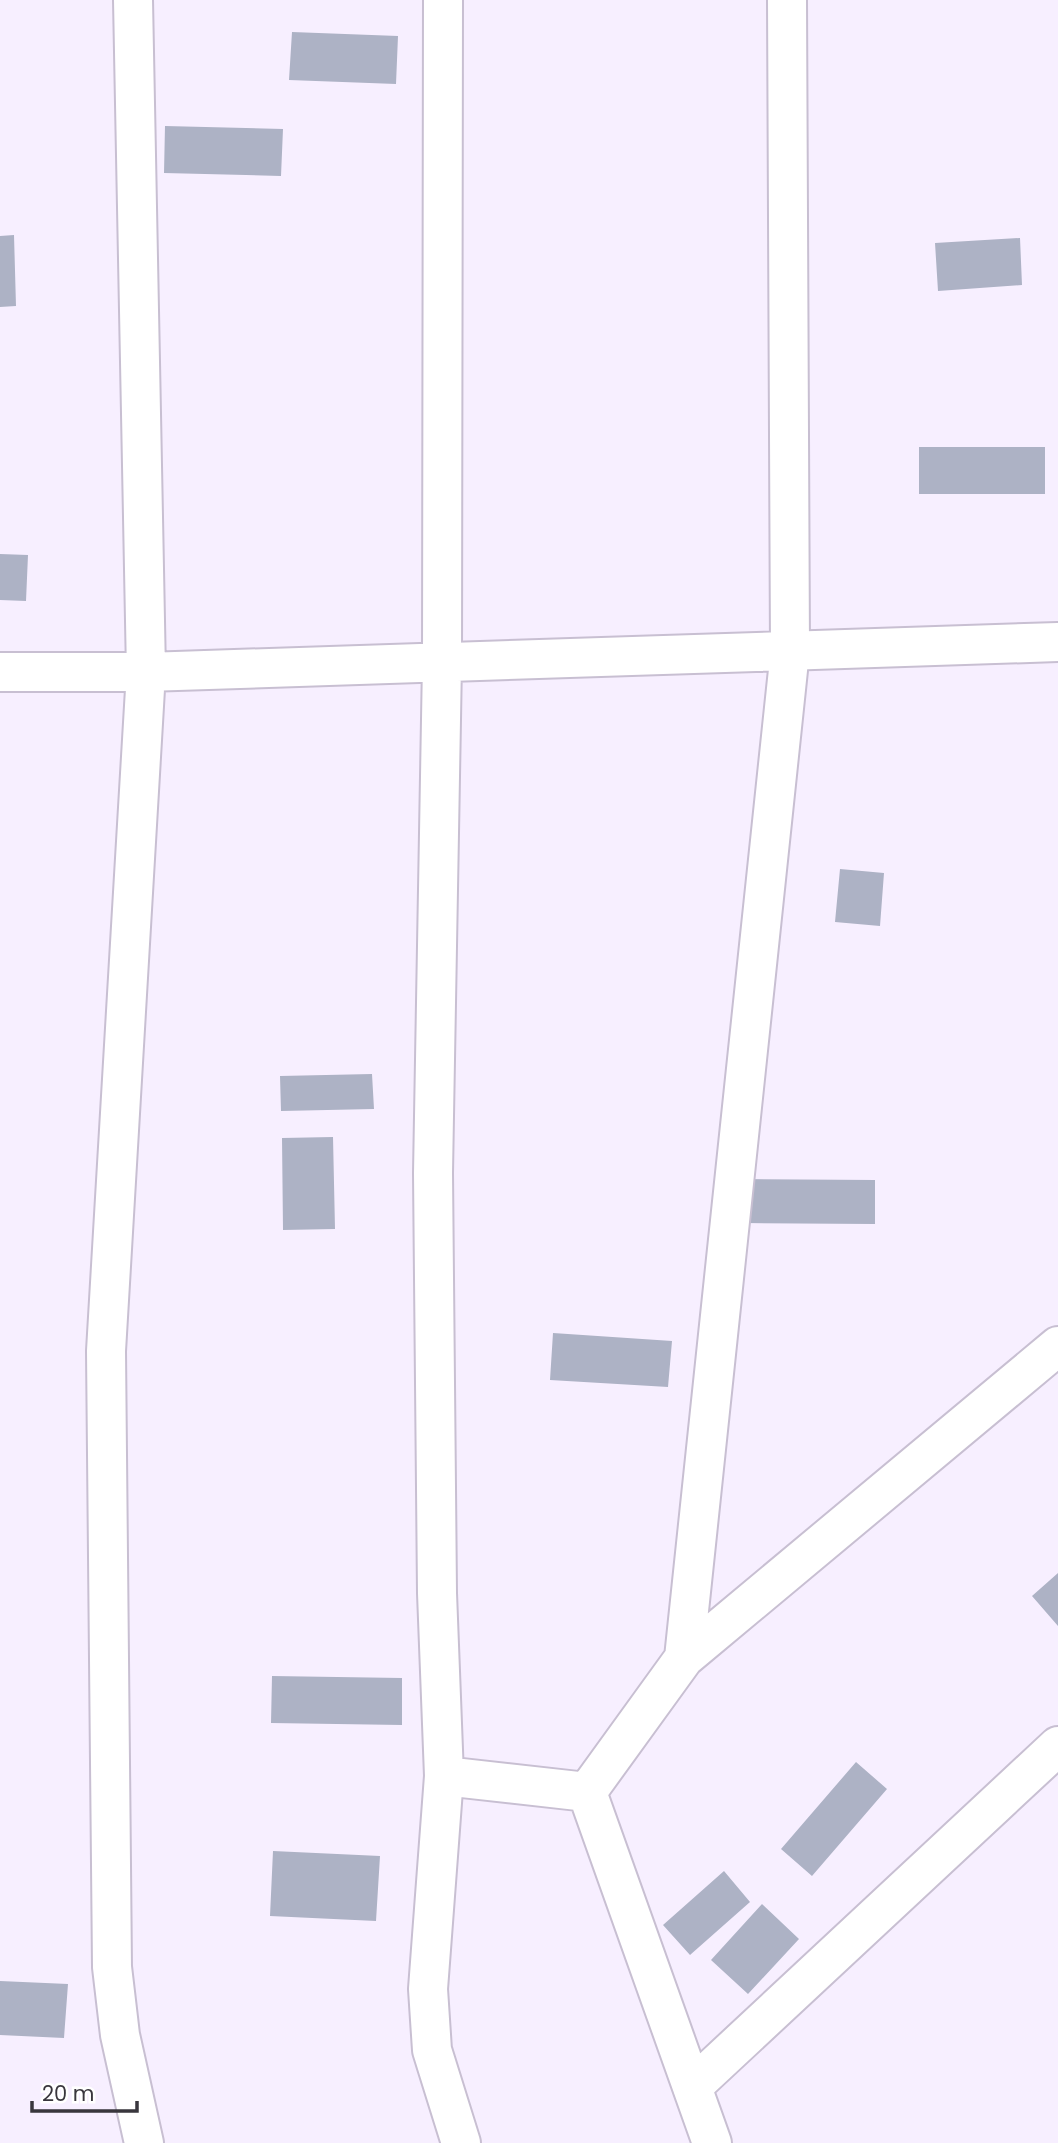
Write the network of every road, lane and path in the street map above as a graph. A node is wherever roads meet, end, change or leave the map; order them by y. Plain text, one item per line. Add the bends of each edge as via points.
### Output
1 (133, 0) edge
2 (443, 0) edge
3 (786, 0) edge
4 (1058, 642) edge
5 (790, 651) junction
6 (442, 663) junction
7 (0, 672) edge
8 (146, 672) junction
9 (1058, 1346) edge
10 (684, 1658) junction
11 (1058, 1746) edge
12 (444, 1776) junction
13 (587, 1792) junction
14 (692, 2087) junction
15 (144, 2143) edge
16 (461, 2143) edge
17 (712, 2143) edge

1 - 8 street
2 - 6 street
3 - 5 street
4 - 5 street
5 - 6 street
5 - 10 street
6 - 8 street
6 - 12 street via 433,1173 437,1593
7 - 8 street
8 - 15 street via 106,1351 112,1967 120,2035
9 - 10 street
10 - 13 street
11 - 14 street
12 - 13 street
12 - 16 street via 428,1989 432,2050
13 - 14 street
14 - 17 street

